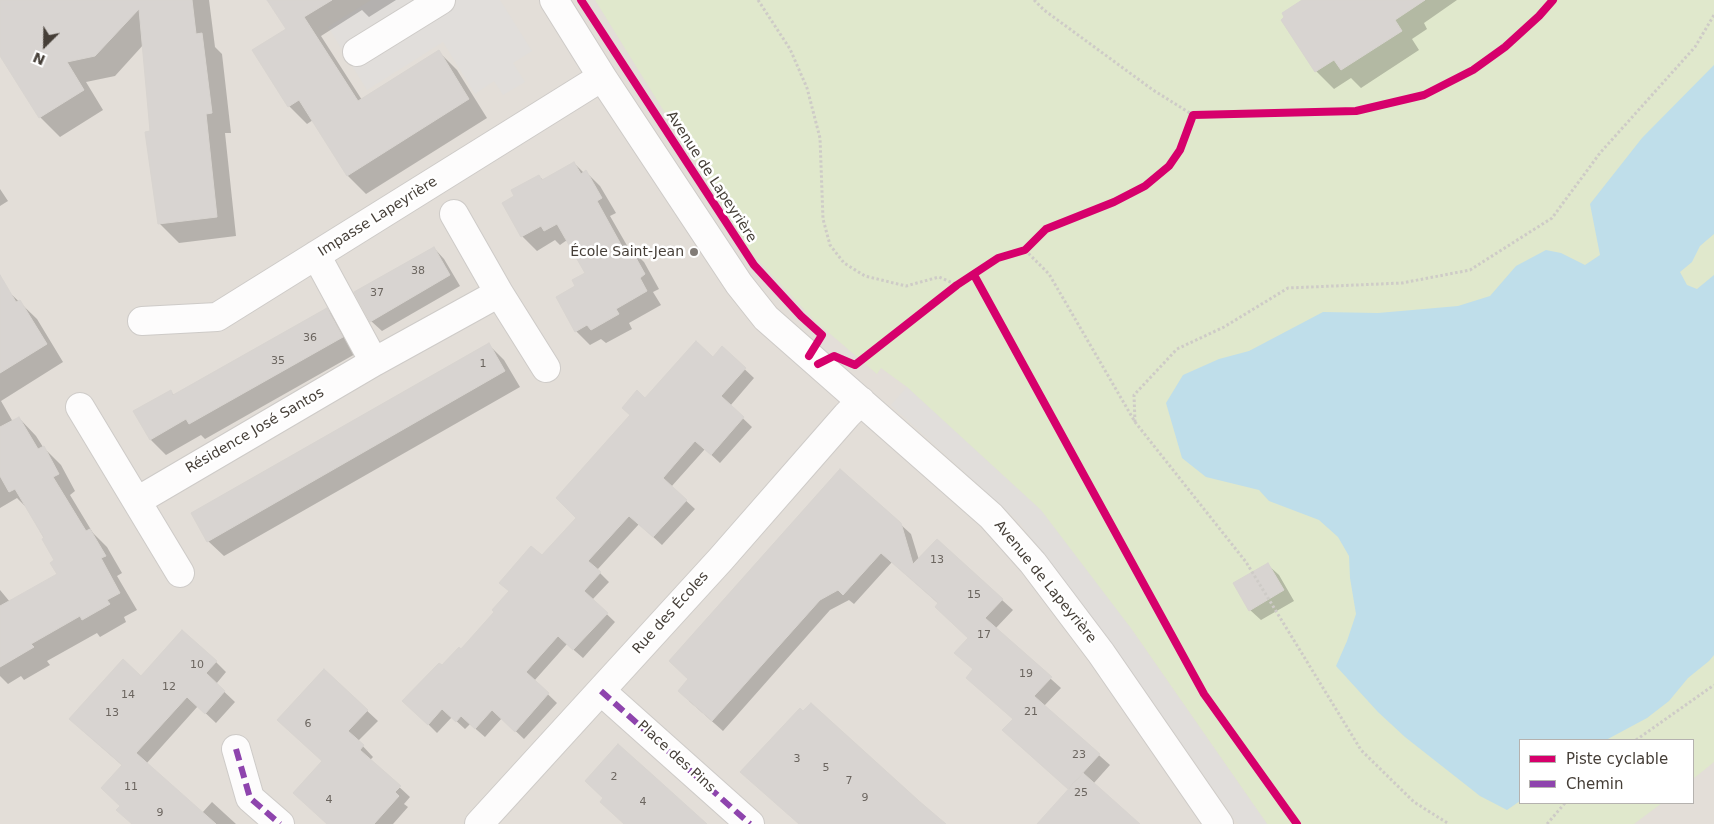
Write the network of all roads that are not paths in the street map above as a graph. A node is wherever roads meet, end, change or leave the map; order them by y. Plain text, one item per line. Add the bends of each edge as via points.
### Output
1 (441, 0) edge
2 (554, 0) edge
3 (357, 52) dead end
4 (602, 77) junction
5 (454, 214) dead end
6 (316, 255) junction
7 (499, 293) junction
8 (142, 321) dead end
9 (374, 362) junction
10 (546, 368) dead end
11 (862, 401) junction
12 (80, 407) dead end
13 (136, 500) junction
14 (180, 573) dead end
15 (602, 691) junction
16 (236, 749) dead end
17 (280, 824) edge
18 (480, 824) edge
19 (750, 824) edge
20 (1219, 824) edge

1 - 3 street
2 - 4 street, Avenue de Lapeyrière
4 - 6 street, Impasse Lapeyrière
4 - 11 street, Avenue de Lapeyrière via 766,318
5 - 7 street
6 - 8 street, Impasse Lapeyrière via 217,317
6 - 9 street
7 - 9 street, Résidence José Santos
7 - 10 street
9 - 13 street, Résidence José Santos
11 - 15 street, Rue des Écoles via 846,415
11 - 20 street, Avenue de Lapeyrière via 992,516 1033,563 1101,653
12 - 13 street
13 - 14 street
15 - 18 street, Rue des Écoles
15 - 19 street, Place des Pins
16 - 17 street via 250,798

